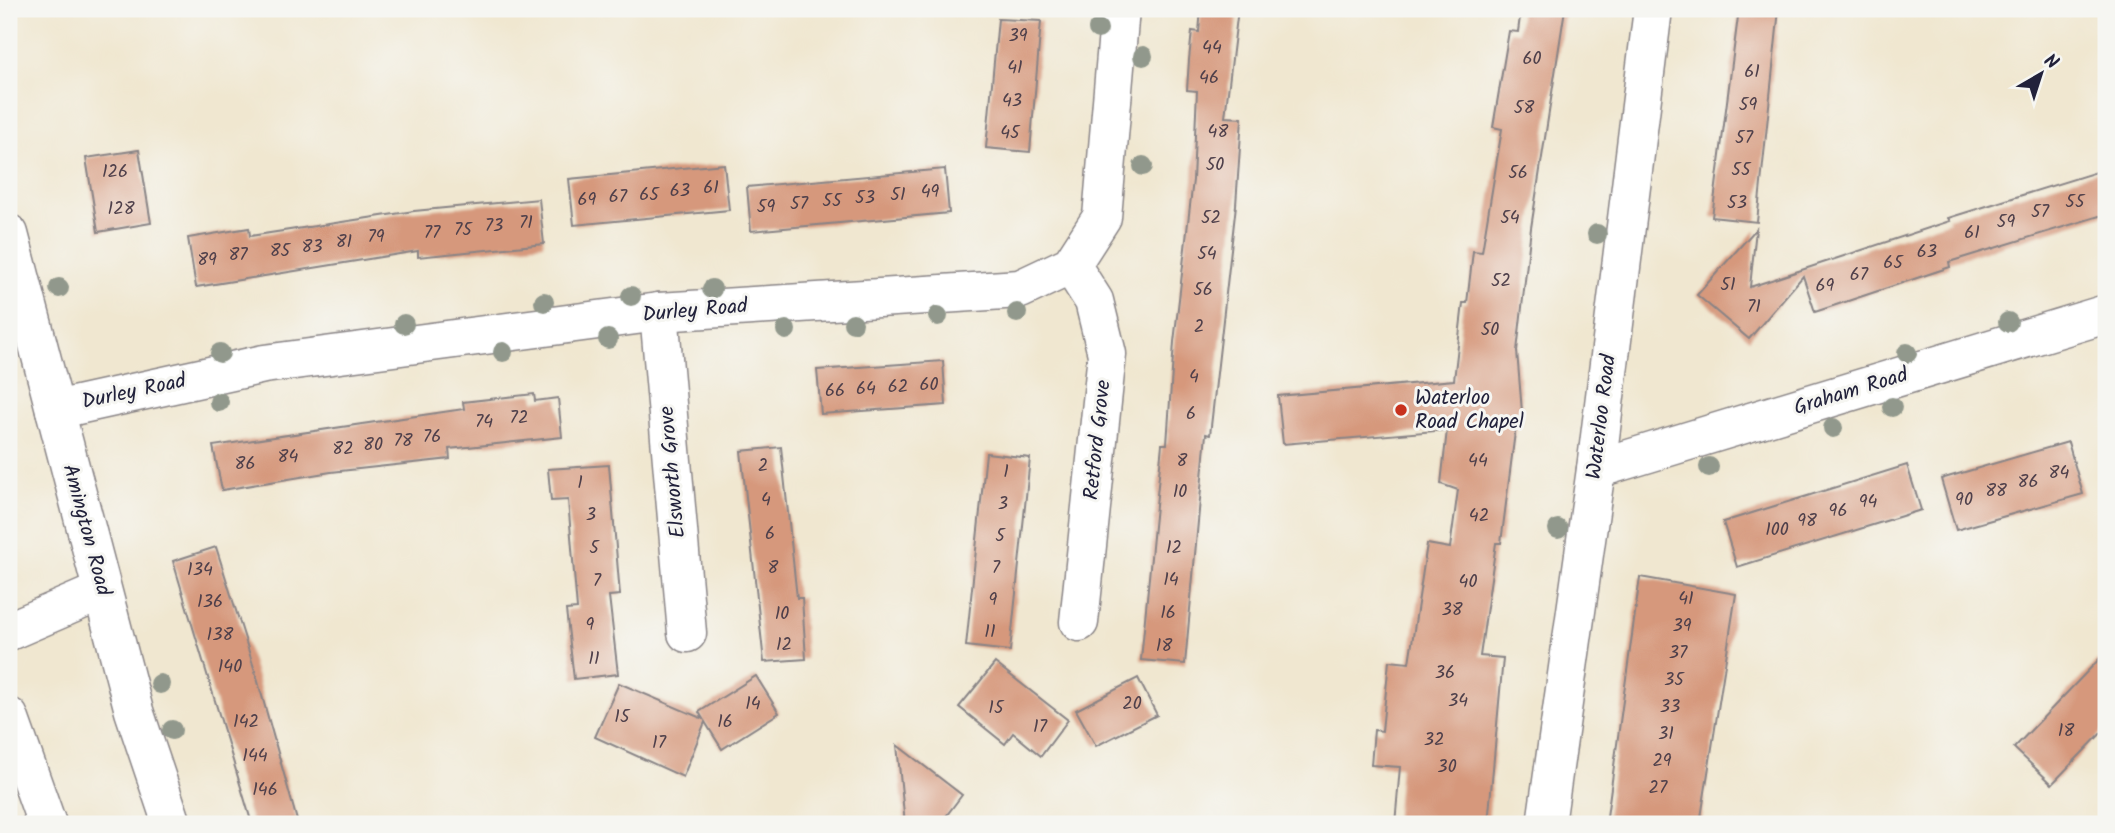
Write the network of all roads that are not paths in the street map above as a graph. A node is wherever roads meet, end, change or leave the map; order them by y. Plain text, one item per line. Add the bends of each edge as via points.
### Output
1 (1120, 9) edge
2 (1653, 9) edge
3 (9, 234) edge
4 (1071, 265) junction
5 (659, 312) junction
6 (2106, 314) edge
7 (55, 410) junction
8 (1596, 469) junction
9 (102, 591) junction
10 (1079, 622) dead end
11 (9, 631) edge
12 (687, 633) dead end
13 (9, 717) edge
14 (47, 824) edge
15 (172, 824) edge
16 (1546, 824) edge

1 - 4 street via 1102,217
2 - 8 street, Waterloo Road
3 - 7 street, Amington Road
4 - 5 street, Durley Road via 1020,289
4 - 10 street, Retford Grove via 1094,300 1107,354
5 - 7 street, Durley Road via 264,364
5 - 12 street, Elsworth Grove
6 - 8 street, Graham Road
7 - 9 street, Amington Road
8 - 16 street, Waterloo Road
9 - 11 street
9 - 15 street, Amington Road via 134,711
13 - 14 street

